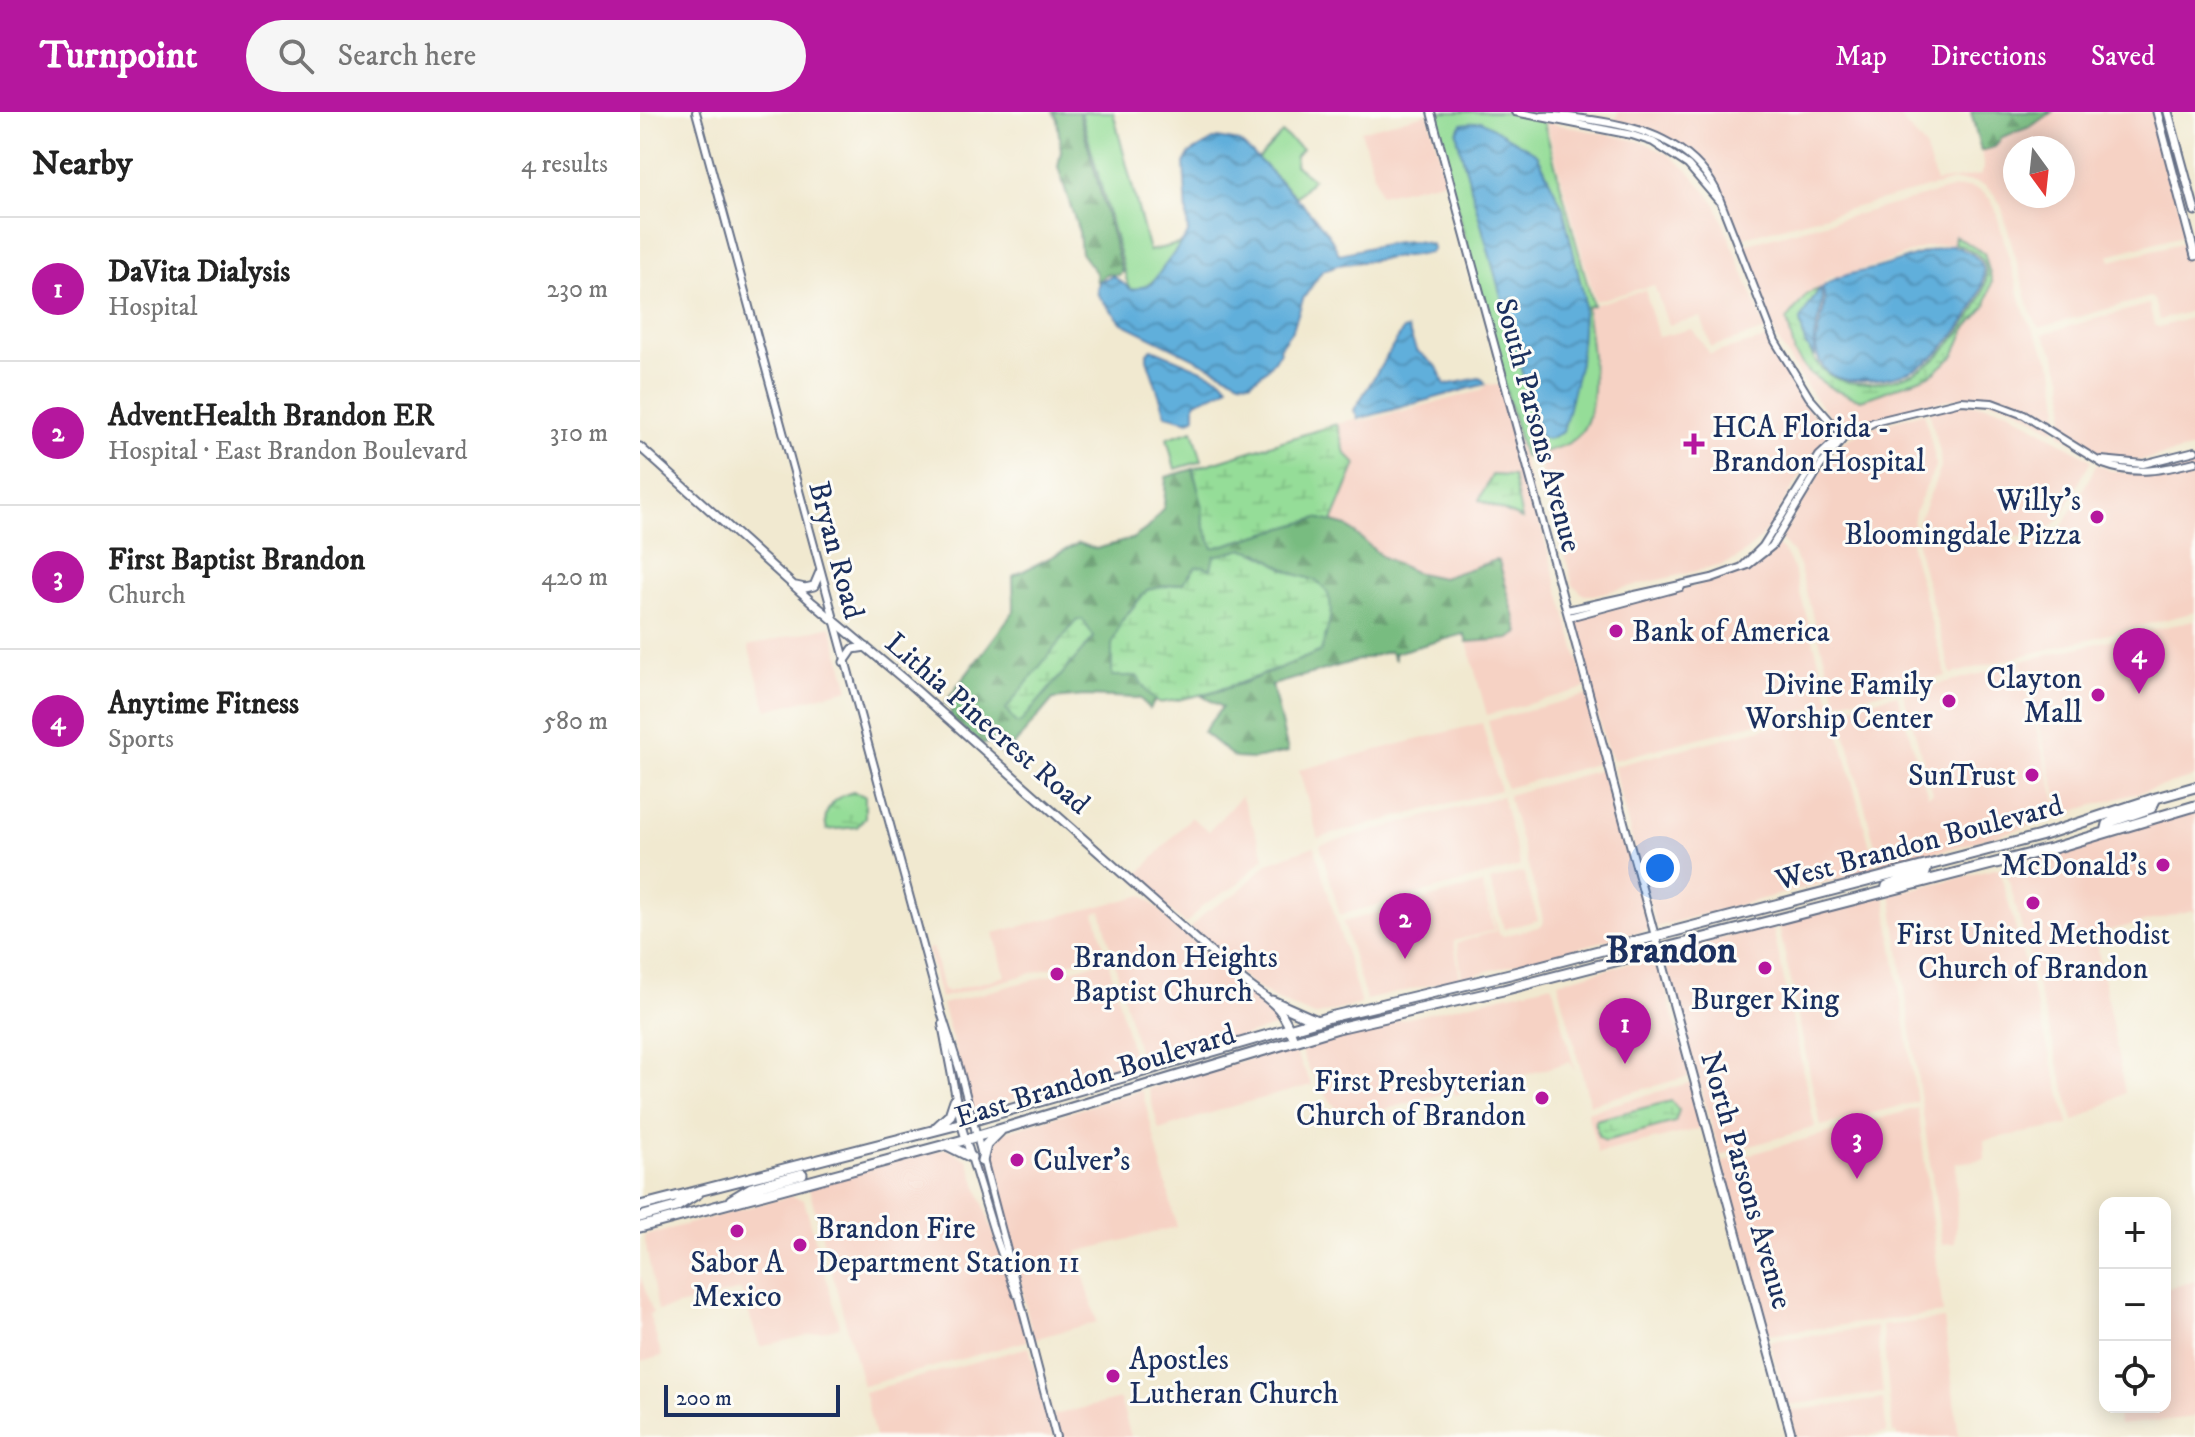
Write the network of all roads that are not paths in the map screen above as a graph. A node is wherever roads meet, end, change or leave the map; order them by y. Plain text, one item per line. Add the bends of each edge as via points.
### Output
1 (696, 112) edge
2 (1431, 112) edge
3 (1515, 112) edge
4 (2157, 112) edge
5 (2168, 112) edge
6 (2195, 211) edge
7 (2195, 256) edge
8 (1844, 437) junction
9 (640, 447) edge
10 (2195, 451) edge
11 (2096, 459) junction
12 (2195, 462) edge
13 (820, 572) junction
14 (792, 585) junction
15 (1568, 613) junction
16 (832, 619) junction
17 (866, 647) junction
18 (844, 662) junction
19 (2195, 787) edge
20 (2156, 798) junction
21 (2195, 806) edge
22 (2106, 832) junction
23 (1927, 866) junction
24 (1882, 878) junction
25 (1886, 891) junction
26 (1848, 900) junction
27 (1655, 936) junction
28 (1658, 949) junction
29 (1272, 1001) junction
30 (941, 1012) junction
31 (1317, 1021) junction
32 (1290, 1029) junction
33 (1294, 1040) junction
34 (955, 1100) junction
35 (966, 1122) junction
36 (1003, 1129) junction
37 (930, 1132) junction
38 (970, 1138) junction
39 (947, 1145) junction
40 (971, 1157) junction
41 (982, 1161) junction
42 (802, 1174) dead end
43 (701, 1191) junction
44 (729, 1203) junction
45 (640, 1206) edge
46 (640, 1217) edge
47 (640, 1227) edge
48 (1019, 1300) junction
49 (1056, 1437) edge
50 (1792, 1437) edge

1 - 13 street, Bryan Road
2 - 15 street, South Parsons Avenue
3 - 8 street via 1621,125 1657,136 1696,163 1714,186 1775,341 1809,397
4 - 7 main road
5 - 6 main road
8 - 11 street via 1874,422 1926,408 1986,401 2024,415
8 - 15 street via 1819,456 1798,496 1742,567
9 - 14 main road, Lithia Pinecrest Road
10 - 11 street via 2143,464
11 - 12 street via 2140,472
13 - 14 main road via 814,586
13 - 16 street, Bryan Road
14 - 16 main road, Lithia Pinecrest Road
15 - 27 street, South Parsons Avenue
16 - 17 main road, Lithia Pinecrest Road
16 - 18 street, Bryan Road
17 - 18 main road via 853,649
17 - 29 main road, Lithia Pinecrest Road
18 - 30 street, Bryan Road
19 - 20 highway, West Brandon Boulevard
20 - 22 highway via 2151,808 2108,824
20 - 23 highway, West Brandon Boulevard
21 - 22 highway, West Brandon Boulevard
22 - 25 highway, West Brandon Boulevard
23 - 24 highway, West Brandon Boulevard
23 - 25 highway via 1925,873 1894,882
24 - 26 highway via 1878,886 1847,896
24 - 27 highway, West Brandon Boulevard
25 - 26 highway, West Brandon Boulevard
26 - 28 highway, West Brandon Boulevard
27 - 28 main road, North Parsons Avenue
27 - 31 highway, East Brandon Boulevard
28 - 33 highway, East Brandon Boulevard
28 - 50 main road, North Parsons Avenue
29 - 31 highway
29 - 32 main road, Lithia Pinecrest Road
30 - 34 street
30 - 35 street, Bryan Road via 959,1068
31 - 32 highway, East Brandon Boulevard
32 - 33 main road, Lithia Pinecrest Road
32 - 35 highway, East Brandon Boulevard
33 - 36 highway, East Brandon Boulevard
34 - 35 street
34 - 37 highway via 948,1118
35 - 37 highway, East Brandon Boulevard
35 - 38 street
36 - 38 highway, East Brandon Boulevard
36 - 41 highway via 986,1145
37 - 43 highway, East Brandon Boulevard
38 - 39 highway, East Brandon Boulevard
38 - 40 street
38 - 41 street
39 - 40 highway
39 - 44 highway, East Brandon Boulevard
40 - 48 street
41 - 48 street
42 - 44 highway via 751,1188
43 - 45 highway, East Brandon Boulevard
43 - 46 highway via 676,1207
44 - 47 highway, East Brandon Boulevard
48 - 49 street

